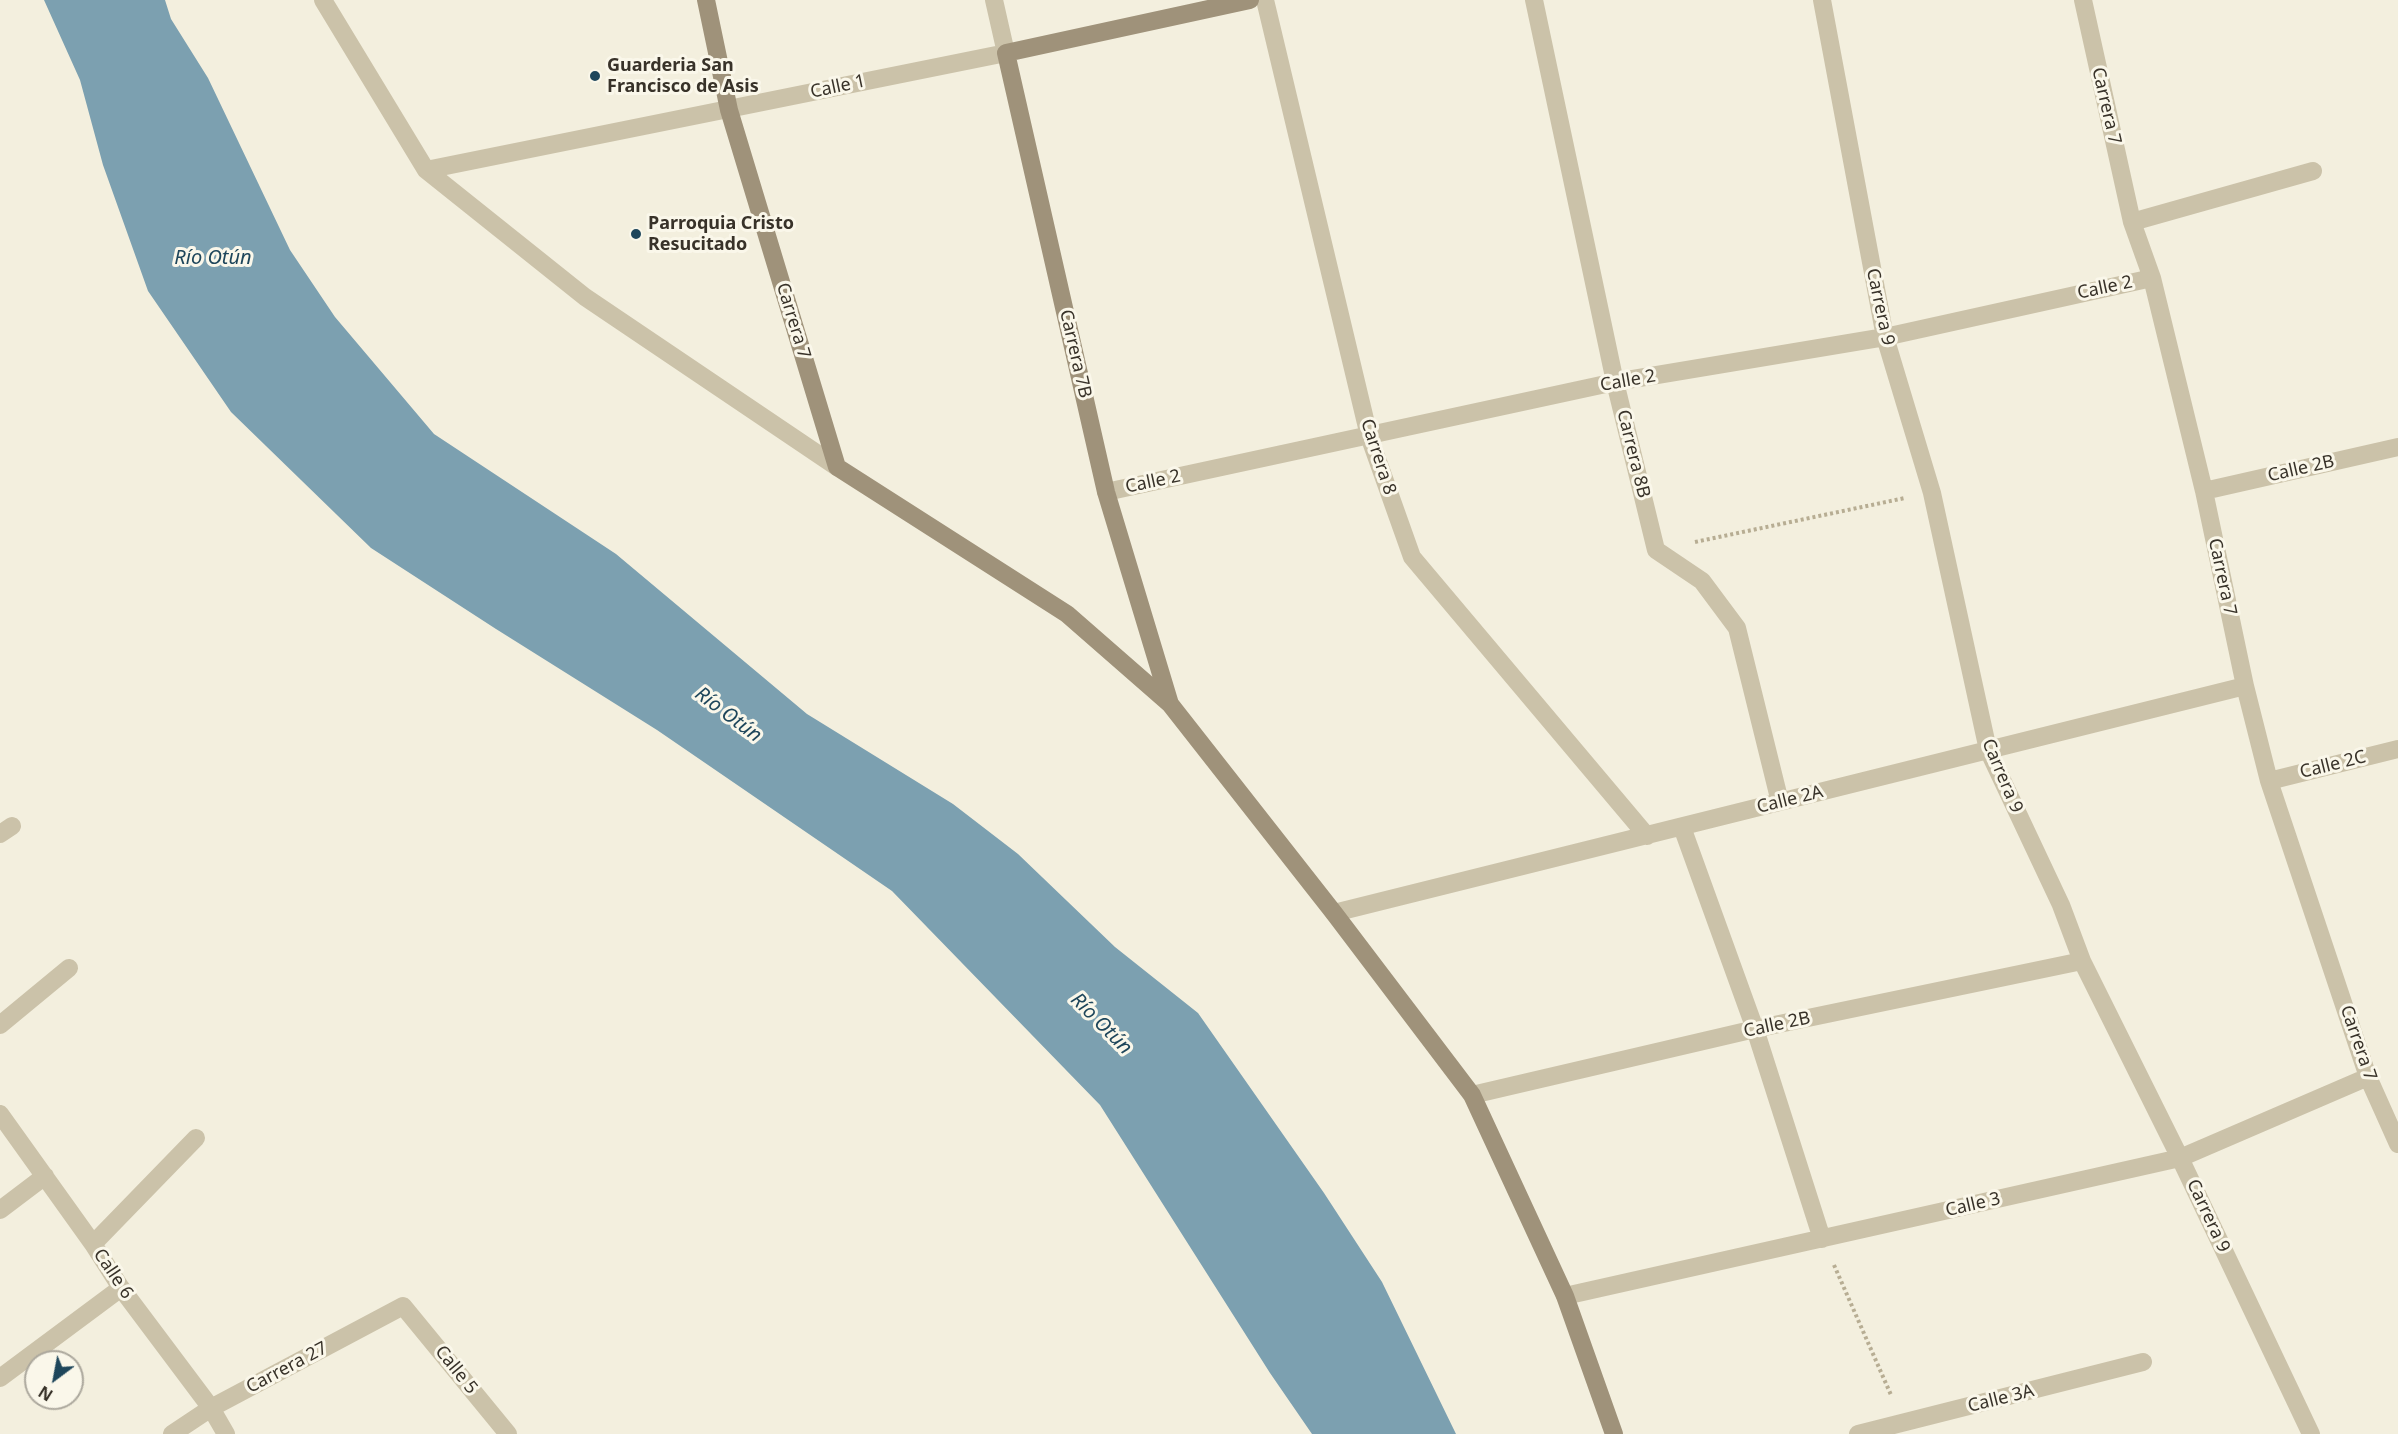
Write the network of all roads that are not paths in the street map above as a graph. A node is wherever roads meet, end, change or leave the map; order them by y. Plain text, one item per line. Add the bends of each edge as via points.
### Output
1 (323, 0) edge
2 (706, 0) edge
3 (994, 0) edge
4 (1250, 0) edge
5 (1265, 0) edge
6 (1534, 0) edge
7 (1822, 0) edge
8 (2083, 0) edge
9 (1006, 52) junction
10 (729, 110) junction
11 (426, 170) junction
12 (2313, 171) dead end
13 (2132, 222) junction
14 (2152, 278) junction
15 (1885, 337) junction
16 (1616, 382) junction
17 (1369, 436) junction
18 (2398, 447) edge
19 (837, 467) junction
20 (2204, 491) junction
21 (1106, 492) junction
22 (2245, 686) junction
23 (1170, 704) junction
24 (2398, 749) edge
25 (1988, 750) junction
26 (2269, 782) junction
27 (1780, 802) junction
28 (1682, 827) junction
29 (1647, 836) junction
30 (1335, 913) junction
31 (2082, 961) junction
32 (69, 968) dead end
33 (0, 1025) edge
34 (1755, 1029) junction
35 (2368, 1077) junction
36 (1473, 1095) junction
37 (0, 1114) edge
38 (196, 1137) dead end
39 (2398, 1144) edge
40 (2180, 1158) junction
41 (45, 1176) junction
42 (0, 1210) edge
43 (1822, 1239) junction
44 (93, 1244) junction
45 (121, 1288) junction
46 (1565, 1296) junction
47 (404, 1306) joint
48 (2143, 1362) dead end
49 (0, 1378) edge
50 (211, 1408) junction
51 (1911, 1429) edge
52 (172, 1434) edge
53 (226, 1434) edge
54 (508, 1434) edge
55 (1614, 1434) edge
56 (1858, 1434) edge
57 (2311, 1434) edge

1 - 11 street
2 - 10 main road, Carrera 7
3 - 9 street, Carrera 7B
4 - 9 main road, Calle 1
5 - 17 street, Carrera 8
6 - 16 street, Carrera 8B
7 - 15 street, Carrera 9
8 - 13 street, Carrera 7
9 - 10 street, Calle 1
9 - 21 main road, Carrera 7B
10 - 11 street, Calle 1
10 - 19 main road, Carrera 7
11 - 19 street via 585,297
12 - 13 street
13 - 14 street, Carrera 7
14 - 15 street, Calle 2
14 - 20 street, Carrera 7
15 - 16 street, Calle 2
15 - 25 street, Carrera 9 via 1932,492
16 - 17 street, Calle 2
16 - 27 street, Carrera 8B via 1656,550 1702,581 1737,628
17 - 21 street, Calle 2
17 - 29 street, Carrera 8 via 1412,557
18 - 20 street, Calle 2B
19 - 23 main road via 1067,614
20 - 22 street, Carrera 7
21 - 23 main road, Carrera 7B
22 - 25 street, Calle 2A
22 - 26 street, Carrera 7
23 - 30 main road
24 - 26 street, Calle 2C
25 - 27 street, Calle 2A
25 - 31 street, Carrera 9 via 2061,905
26 - 35 street, Carrera 7
27 - 28 street, Calle 2A
28 - 29 street, Calle 2A
28 - 34 street
29 - 30 street, Calle 2A
30 - 36 main road
31 - 34 street, Calle 2B
31 - 40 street, Carrera 9
32 - 33 street
34 - 36 street, Calle 2B
34 - 43 street
35 - 39 street, Carrera 7
35 - 40 street, Calle 3
36 - 46 main road
37 - 41 street, Calle 6
38 - 44 street
40 - 43 street, Calle 3
40 - 57 street, Carrera 9
41 - 42 street
41 - 44 street, Calle 6
43 - 46 street, Calle 3
44 - 45 street, Calle 6
45 - 49 street
45 - 50 street, Calle 6
46 - 55 main road
47 - 50 street, Carrera 27
47 - 54 street, Calle 5
48 - 51 street, Calle 3A
50 - 52 street, Carrera 27
50 - 53 street, Calle 6
51 - 56 street, Calle 3A

